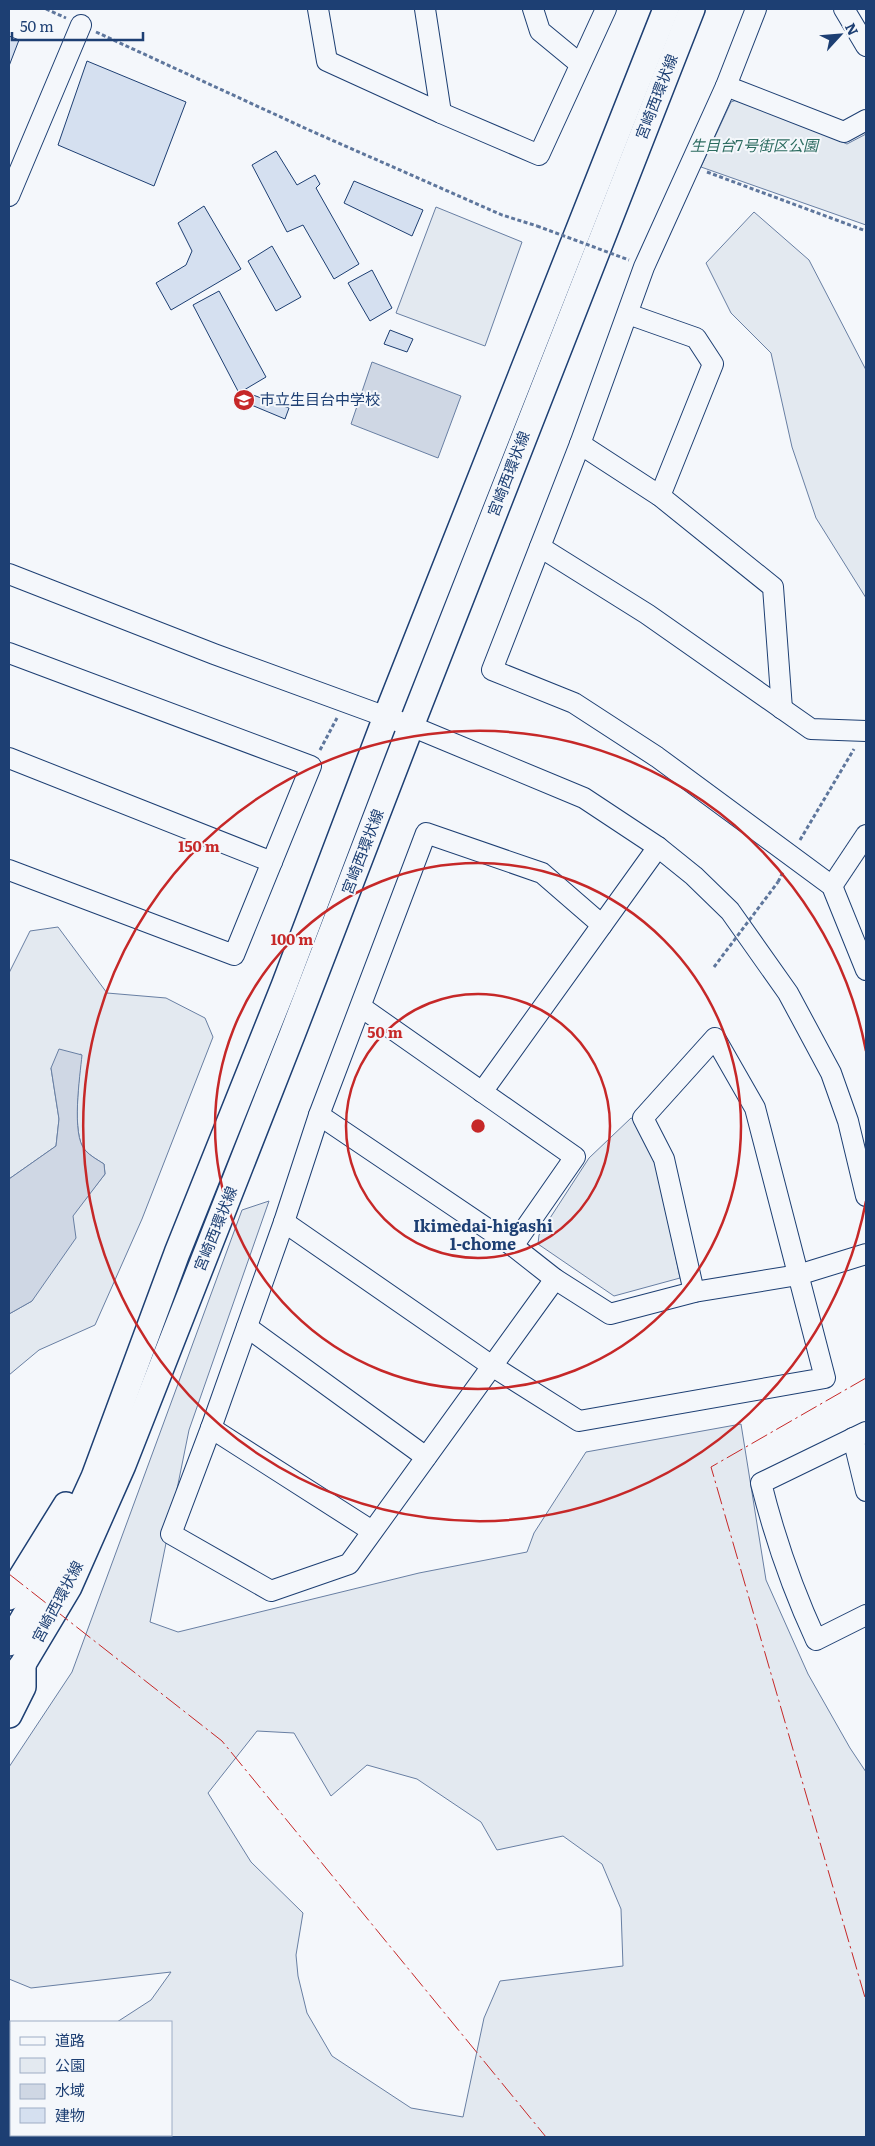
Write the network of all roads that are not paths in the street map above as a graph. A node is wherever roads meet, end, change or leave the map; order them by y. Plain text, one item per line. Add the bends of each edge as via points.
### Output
1 (318, 9) edge
2 (425, 9) edge
3 (533, 9) edge
4 (606, 9) edge
5 (666, 9) edge
6 (692, 9) edge
7 (756, 9) edge
8 (844, 9) edge
9 (81, 25) road end
10 (866, 46) edge
11 (580, 64) junction
12 (726, 86) junction
13 (441, 113) junction
14 (866, 120) edge
15 (9, 196) edge
16 (628, 314) junction
17 (580, 444) junction
18 (660, 496) junction
19 (540, 548) junction
20 (9, 574) edge
21 (9, 653) edge
22 (782, 708) junction
23 (386, 717) junction
24 (411, 726) junction
25 (865, 731) edge
26 (9, 758) edge
27 (866, 835) edge
28 (658, 847) junction
29 (272, 862) junction
30 (9, 870) edge
31 (832, 886) junction
32 (602, 925) junction
33 (866, 970) edge
34 (361, 1006) junction
35 (482, 1092) junction
36 (319, 1115) junction
37 (866, 1196) edge
38 (284, 1222) junction
39 (513, 1246) junction
40 (177, 1253) junction
41 (866, 1254) edge
42 (798, 1275) junction
43 (555, 1279) junction
44 (694, 1292) junction
45 (247, 1327) junction
46 (492, 1366) junction
47 (211, 1428) junction
48 (860, 1435) edge
49 (426, 1457) junction
50 (866, 1491) edge
51 (372, 1531) junction
52 (9, 1597) edge
53 (866, 1615) edge
54 (9, 1643) edge
55 (16, 1673) edge
56 (9, 1715) edge

1 - 13 street via 327,61
2 - 13 street
3 - 11 street via 540,31
4 - 11 street
5 - 23 main road, 宮崎西環状線
6 - 24 main road, 宮崎西環状線
7 - 12 street
8 - 10 street
9 - 15 street
11 - 13 street via 539,155
12 - 14 street via 844,132
12 - 16 street via 644,267
16 - 17 street
16 - 18 street via 696,338 713,364
17 - 18 street
17 - 19 street
18 - 22 street via 773,587
19 - 22 street via 647,614
19 - 31 street via 492,670 574,703 657,757
20 - 23 street
21 - 29 street via 311,766
22 - 25 street via 811,728
23 - 24 street
23 - 40 main road, 宮崎西環状線 via 284,986
24 - 28 street via 584,798
24 - 55 main road, 宮崎西環状線 via 122,1465 69,1587
26 - 29 street
27 - 31 street
28 - 32 street
28 - 37 street via 730,911 788,993 831,1073 848,1121
29 - 30 street via 234,955
31 - 33 street
32 - 34 street via 542,873 426,833
32 - 35 street
34 - 35 street
34 - 36 street
35 - 39 street via 575,1158
36 - 38 street
36 - 39 street
38 - 45 street
38 - 46 street
39 - 43 street
40 - 52 main road via 161,1269 64,1509
40 - 54 main road, 宮崎西環状線 via 94,1476 51,1571
41 - 42 street
42 - 44 street
42 - 44 street via 755,1108 716,1038 643,1118 664,1160
42 - 46 street via 825,1378 579,1421
43 - 44 street via 610,1314
43 - 46 street
45 - 47 street
45 - 49 street
46 - 49 street
47 - 51 street
47 - 51 street via 171,1534 271,1591 349,1564
48 - 50 street
48 - 53 street via 761,1483 773,1533 816,1640
49 - 51 street
55 - 56 main road via 23,1687

